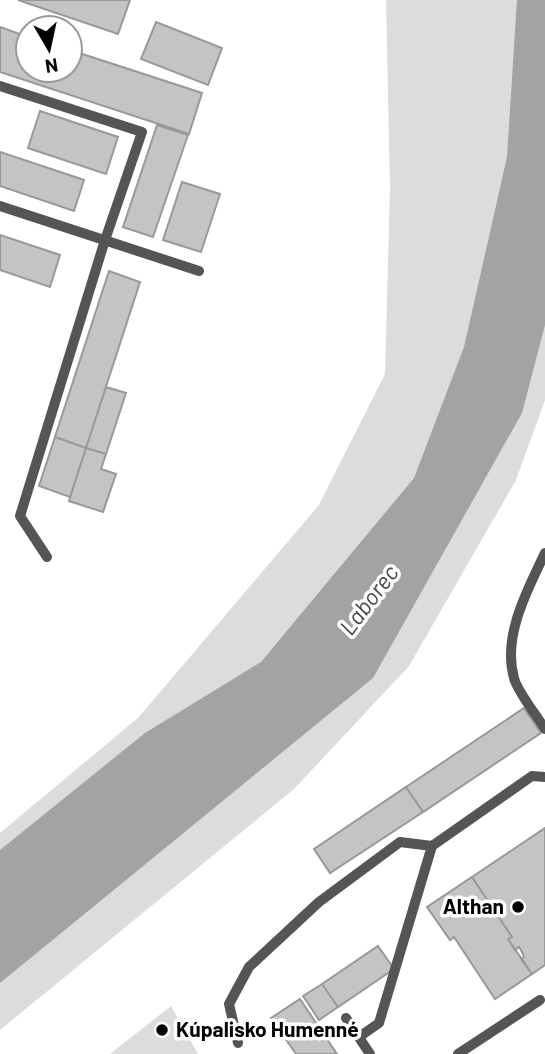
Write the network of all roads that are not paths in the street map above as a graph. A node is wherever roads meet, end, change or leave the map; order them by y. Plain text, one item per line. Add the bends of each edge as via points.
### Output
1 (0, 86) edge
2 (0, 205) edge
3 (105, 240) junction
4 (199, 271) dead end
5 (545, 553) edge
6 (47, 556) dead end
7 (545, 729) edge
8 (545, 778) edge
9 (432, 846) junction
10 (540, 1000) dead end
11 (346, 1018) dead end
12 (359, 1037) junction
13 (238, 1043) dead end
14 (370, 1054) edge
15 (458, 1054) edge

1 - 3 lane via 142,132
2 - 3 lane
3 - 4 lane
3 - 6 lane via 20,516
5 - 7 lane via 518,612 512,646 514,678
8 - 9 lane via 532,776
9 - 12 lane via 379,1023
9 - 13 lane via 400,842 319,902 249,967 229,1004
10 - 15 lane
11 - 12 lane
12 - 14 lane

